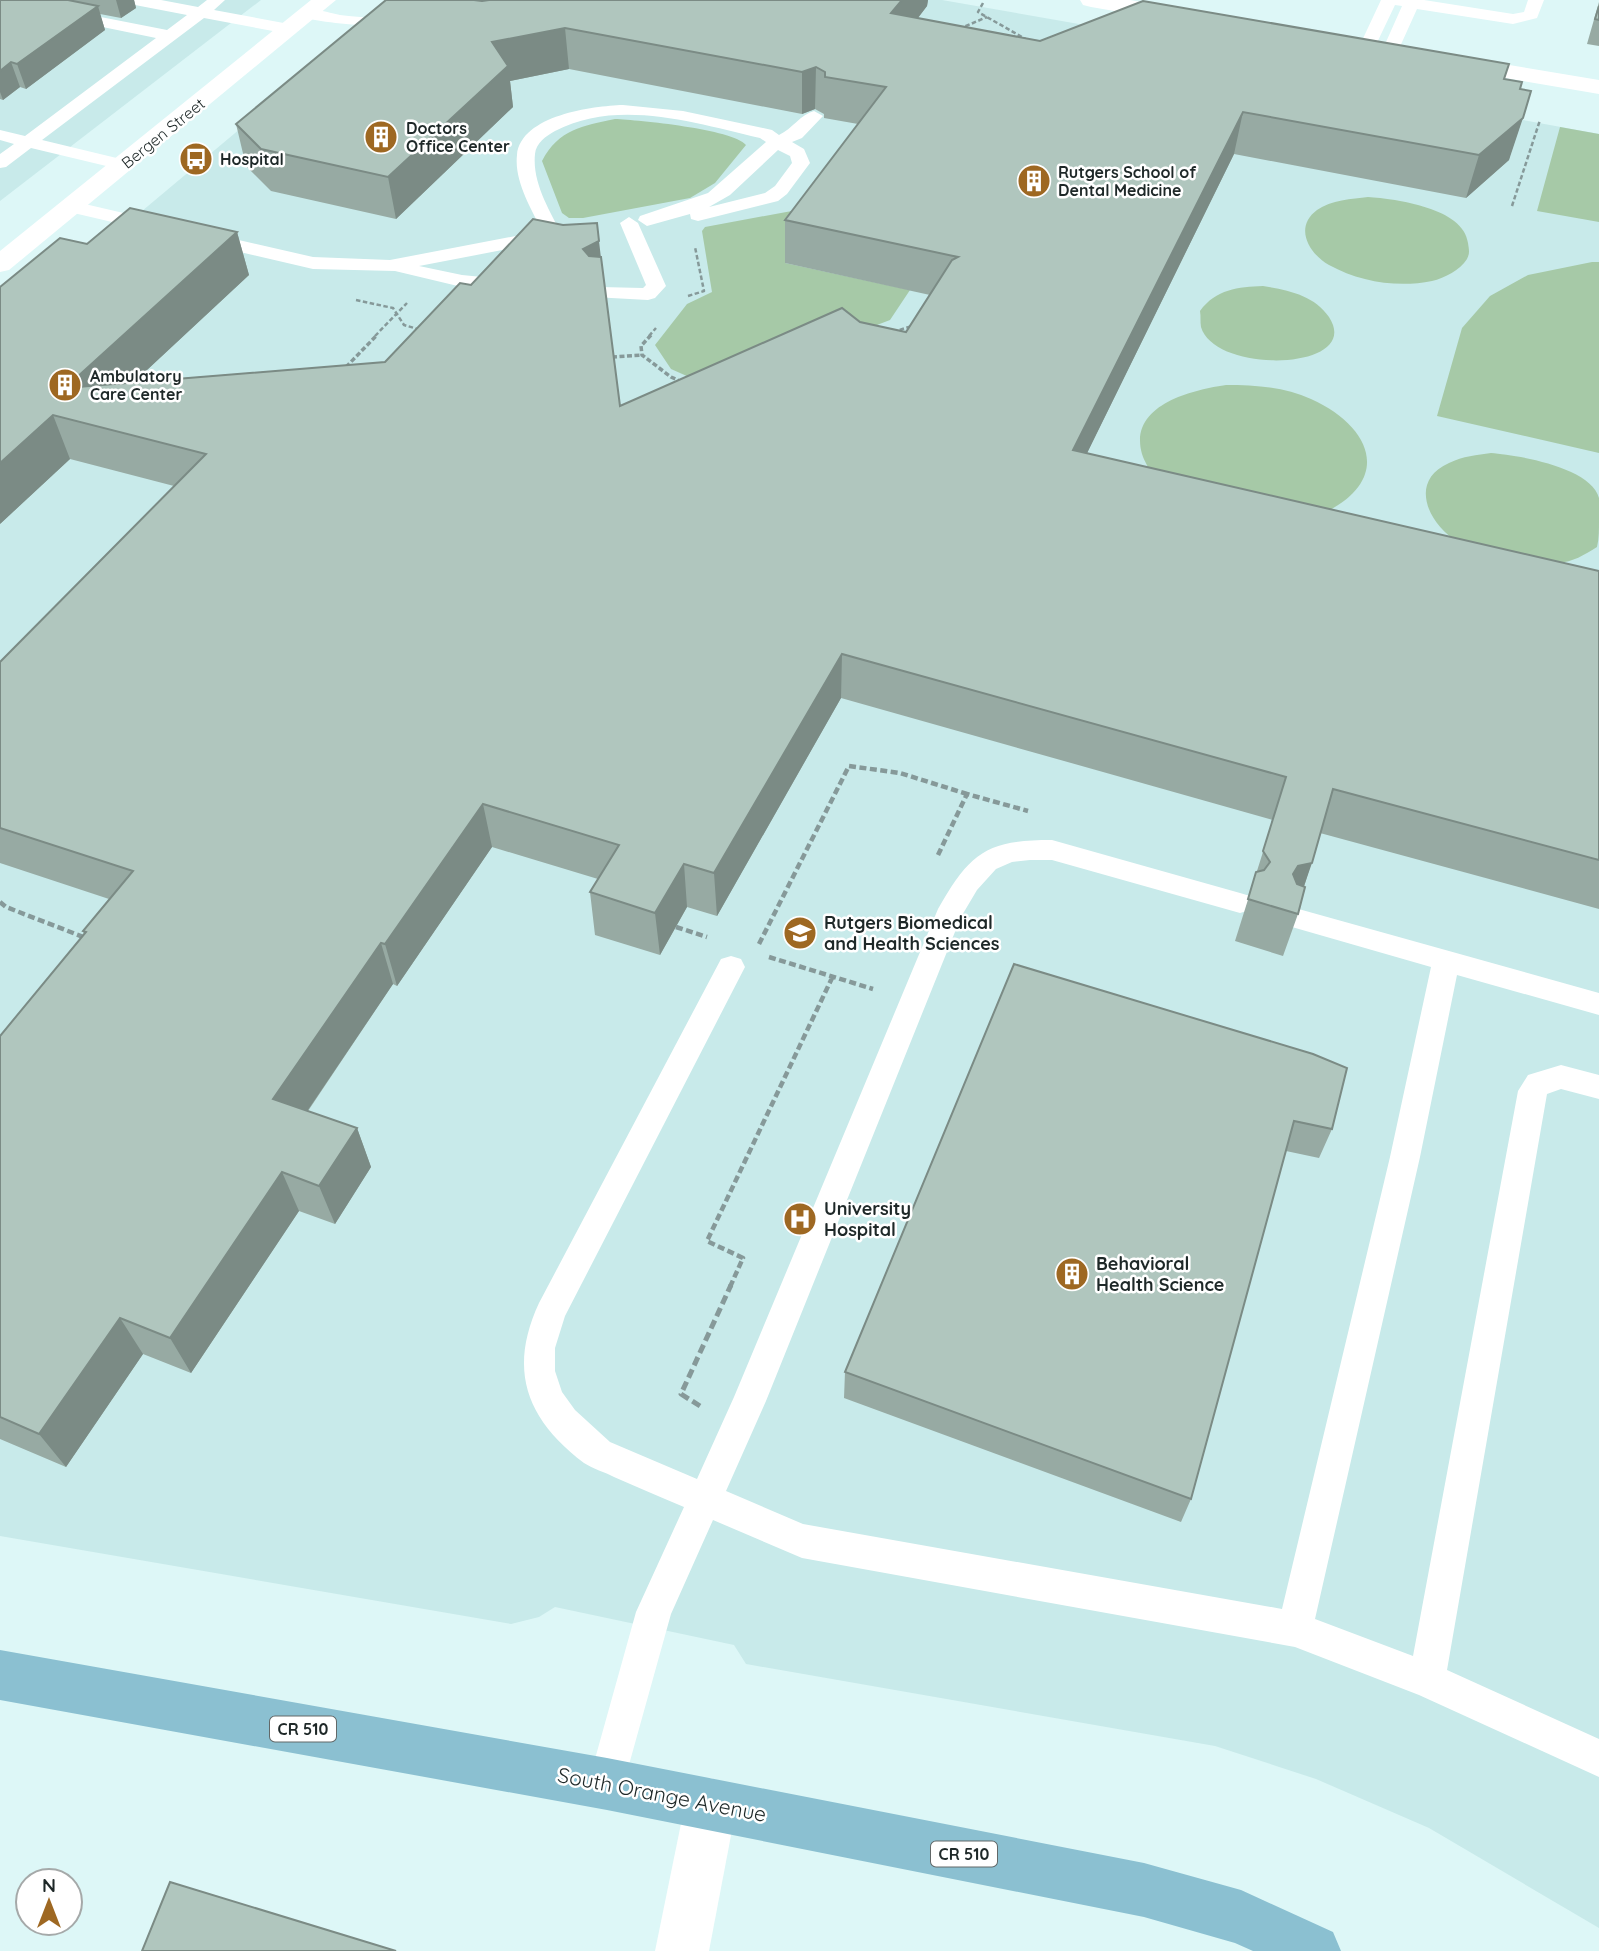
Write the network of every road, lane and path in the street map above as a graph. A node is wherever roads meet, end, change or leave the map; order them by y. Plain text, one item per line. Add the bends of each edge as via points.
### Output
1 (135, 0) edge
2 (217, 0) edge
3 (464, 0) edge
4 (1091, 0) edge
5 (1391, 0) edge
6 (1536, 0) edge
7 (983, 3) dead end
8 (1412, 3) junction
9 (52, 13) edge
10 (200, 13) junction
11 (307, 14) edge
12 (987, 17) junction
13 (1201, 19) edge
14 (954, 32) edge
15 (167, 36) junction
16 (1339, 42) edge
17 (1035, 45) edge
18 (1367, 47) junction
19 (1390, 51) junction
20 (1599, 87) edge
21 (814, 116) edge
22 (783, 119) edge
23 (1540, 120) dead end
24 (0, 135) edge
25 (772, 138) junction
26 (28, 142) junction
27 (0, 163) edge
28 (123, 165) junction
29 (1512, 206) dead end
30 (72, 207) junction
31 (638, 222) junction
32 (694, 240) dead end
33 (0, 264) edge
34 (390, 266) junction
35 (462, 281) junction
36 (495, 283) edge
37 (600, 293) edge
38 (648, 294) junction
39 (480, 297) edge
40 (412, 298) dead end
41 (684, 298) dead end
42 (604, 314) edge
43 (663, 319) dead end
44 (927, 322) edge
45 (890, 332) edge
46 (642, 355) junction
47 (612, 357) edge
48 (344, 369) edge
49 (682, 383) edge
50 (967, 794) dead end
51 (0, 902) edge
52 (1240, 903) dead end
53 (1295, 918) edge
54 (89, 947) edge
55 (743, 960) joint
56 (1446, 961) junction
57 (832, 978) dead end
58 (1599, 1004) edge
59 (1599, 1087) edge
60 (738, 1428) junction
61 (705, 1499) junction
62 (1295, 1629) junction
63 (0, 1675) edge
64 (1427, 1679) junction
65 (1599, 1758) edge
66 (607, 1784) junction
67 (711, 1804) junction
68 (682, 1951) edge
69 (1314, 1951) edge

1 - 10 lane
2 - 10 lane
3 - 11 lane via 443,12 375,22
4 - 13 main road
5 - 8 lane
5 - 18 lane
6 - 8 lane via 1531,15 1513,19
7 - 12 path via 978,12
8 - 19 lane
9 - 15 lane
10 - 11 lane
10 - 15 lane
11 - 28 main road, Bergen Street
12 - 14 path
12 - 17 path
15 - 26 lane
16 - 18 main road
18 - 19 main road
19 - 20 main road
21 - 25 lane via 796,134
22 - 25 lane
23 - 29 path
24 - 26 lane
25 - 31 lane via 715,197
25 - 31 lane via 798,153 801,163 771,197 670,220
25 - 34 lane via 655,111 576,116 551,125 534,137 526,150 525,167 552,235
26 - 27 lane
26 - 28 lane
28 - 30 main road, Bergen Street
30 - 33 main road, Bergen Street
30 - 34 lane via 313,263
31 - 38 lane via 656,286
32 - 41 path via 704,291
34 - 35 lane
35 - 36 lane
35 - 39 lane
37 - 38 lane
38 - 42 lane
40 - 48 path
43 - 46 path via 641,346
44 - 45 path
46 - 47 path
46 - 49 path via 671,380
50 - 55 path via 900,773 849,766
51 - 54 path via 87,939
52 - 60 lane via 1052,850 1006,853 969,877 948,916
53 - 56 lane
55 - 61 lane via 550,1312 540,1348 539,1371 548,1400 598,1453
56 - 58 lane
56 - 62 lane
57 - 60 path via 707,1241 743,1258 681,1394
59 - 64 lane via 1561,1077 1538,1084 1534,1091
60 - 61 lane
61 - 62 lane via 802,1541
61 - 66 lane via 654,1612
62 - 64 lane
63 - 66 main road, South Orange Avenue / CR 510
64 - 65 lane
66 - 67 main road, South Orange Avenue / CR 510
67 - 68 main road
67 - 69 main road, South Orange Avenue / CR 510 via 1144,1890 1241,1917

